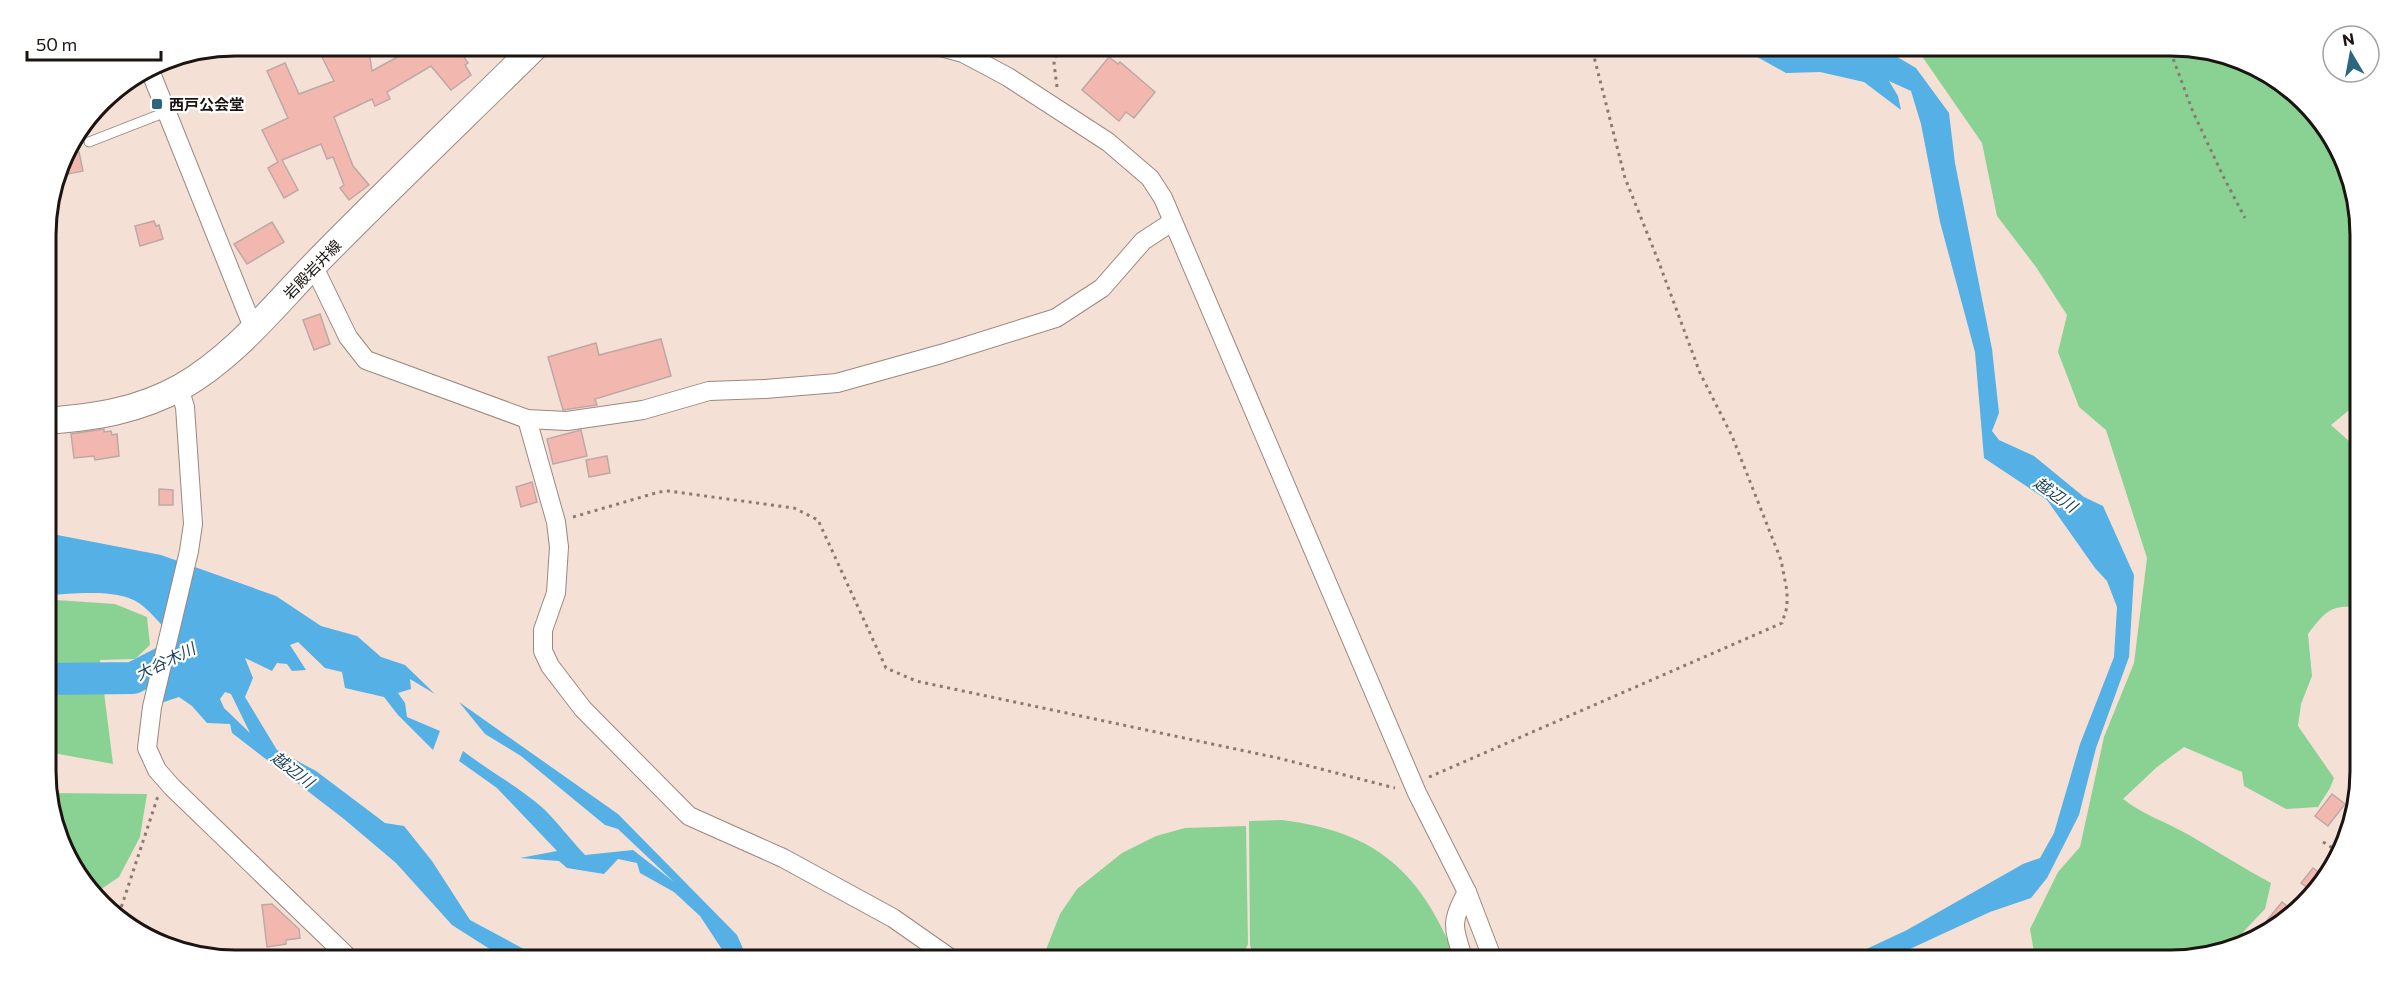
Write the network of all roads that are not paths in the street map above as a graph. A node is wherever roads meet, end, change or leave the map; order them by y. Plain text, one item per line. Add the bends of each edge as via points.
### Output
1 (525, 56) edge
2 (970, 56) edge
3 (152, 76) edge
4 (166, 112) junction
5 (89, 142) dead end
6 (1172, 222) junction
7 (313, 266) junction
8 (254, 330) junction
9 (179, 388) junction
10 (527, 419) junction
11 (56, 420) edge
12 (1467, 892) junction
13 (1461, 949) edge
14 (1489, 949) edge
15 (341, 950) edge
16 (938, 950) edge

1 - 7 main road, 岩殿岩井線
2 - 6 street via 1108,142 1150,178
3 - 4 street
4 - 5 lane
4 - 8 street
6 - 10 street via 1143,242 1102,288 1056,318 951,351 837,383 709,391 643,410 567,421
6 - 12 street via 1415,789
7 - 8 main road, 岩殿岩井線
7 - 10 street via 348,337 366,360
8 - 9 main road, 岩殿岩井線 via 212,368
9 - 11 main road, 岩殿岩井線 via 133,409
9 - 15 street via 185,407 193,524 152,707 147,748 164,778
10 - 16 street via 560,547 556,593 543,630 543,651 583,709 689,816 783,858 893,918
12 - 13 street via 1454,924
12 - 14 street

